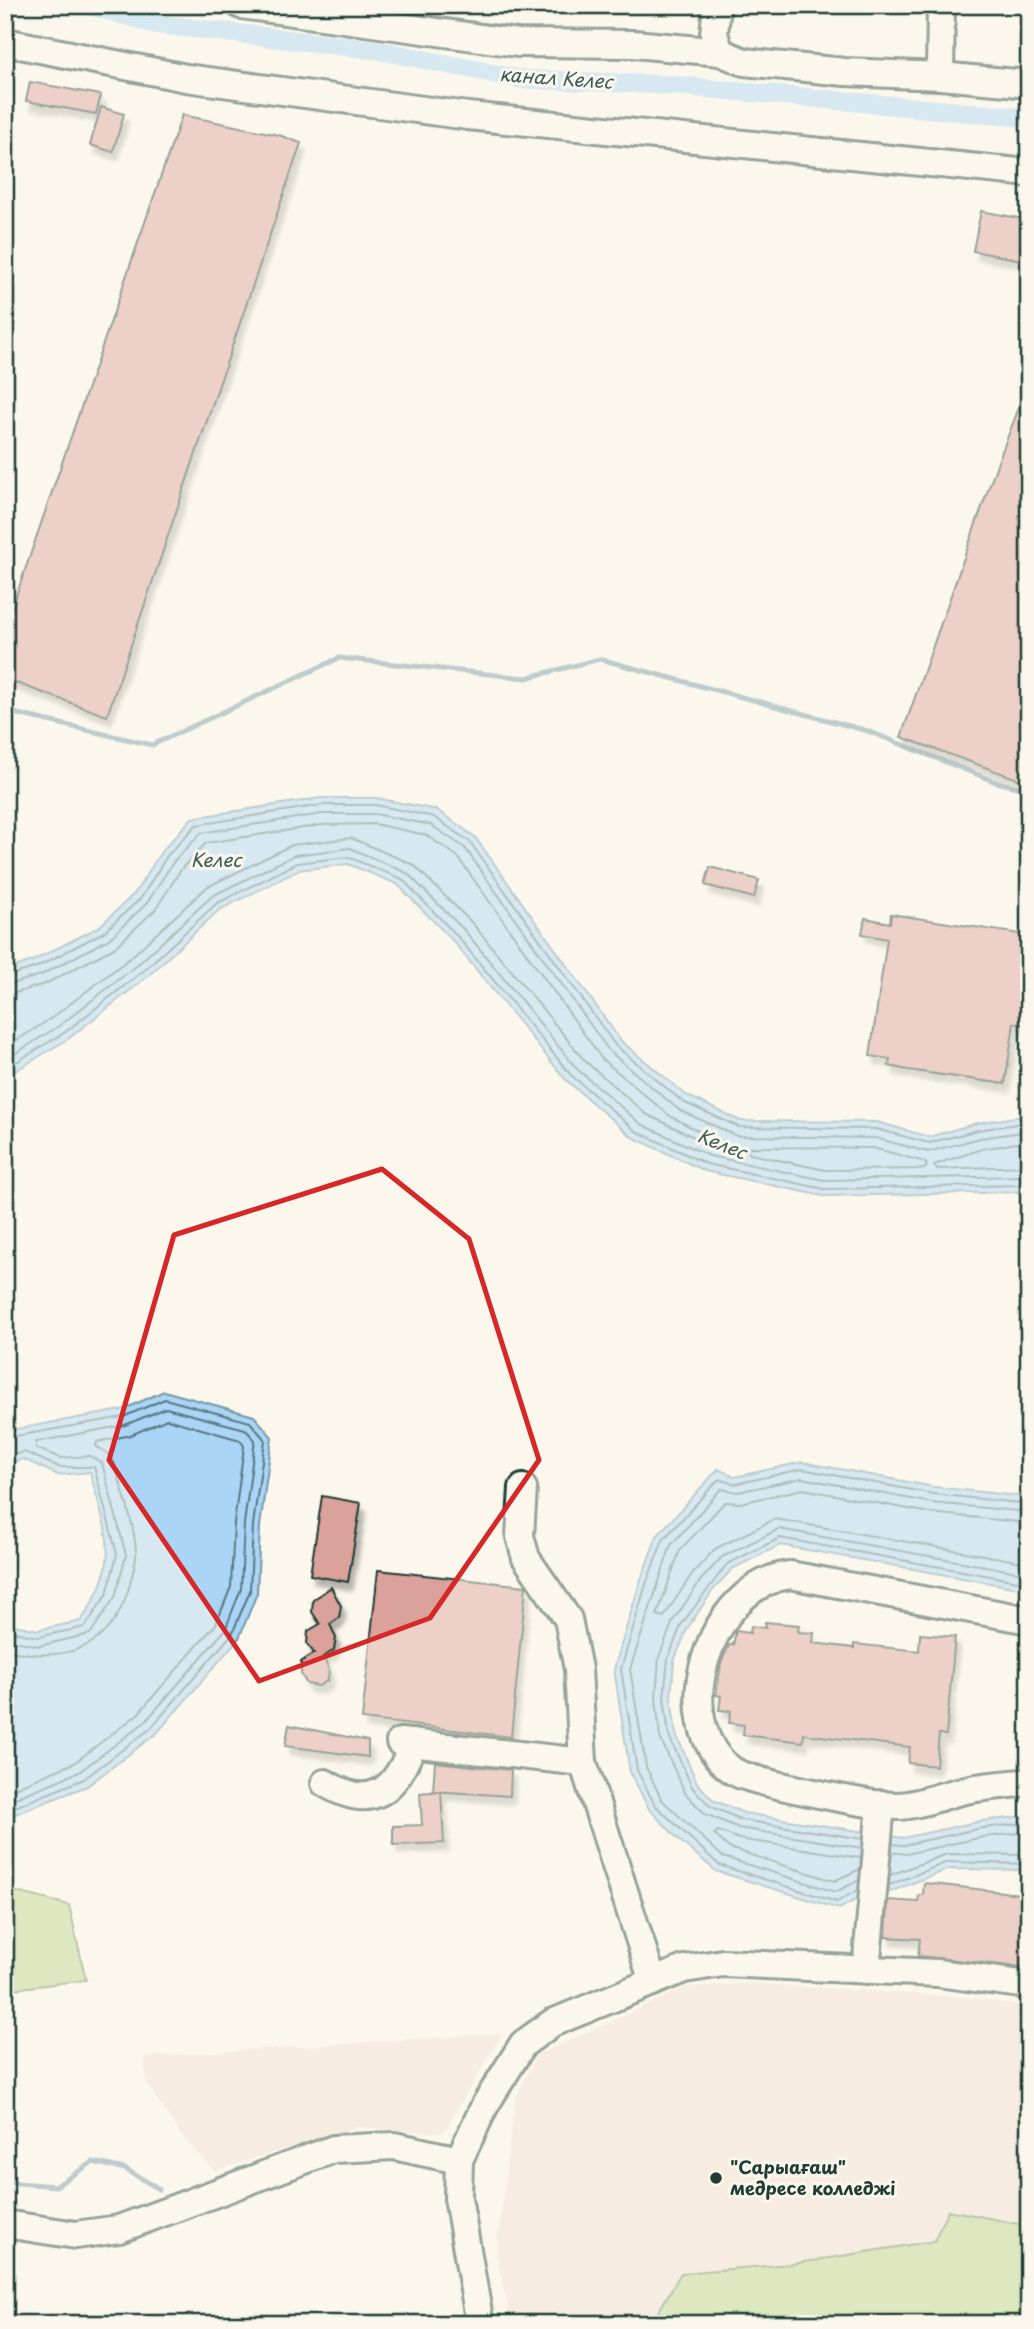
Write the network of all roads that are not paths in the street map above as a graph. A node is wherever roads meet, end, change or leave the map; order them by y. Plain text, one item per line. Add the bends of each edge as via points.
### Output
1 (241, 5) edge
2 (717, 5) edge
3 (941, 5) edge
4 (5, 43) edge
5 (720, 52) junction
6 (940, 76) junction
7 (1029, 84) edge
8 (1029, 173) edge
9 (523, 1488) dead end
10 (1029, 1620) edge
11 (583, 1762) junction
12 (1029, 1782) edge
13 (325, 1783) dead end
14 (881, 1811) junction
15 (866, 1970) junction
16 (653, 1982) junction
17 (1029, 1985) edge
18 (459, 2160) junction
19 (5, 2224) edge
20 (480, 2324) edge

1 - 5 street via 518,43 634,44
2 - 5 street via 714,34
3 - 6 street
4 - 8 street via 186,78 494,119
5 - 6 street via 744,62
6 - 7 street
9 - 11 street via 520,1536 526,1558 568,1619 575,1643
10 - 14 street via 790,1575 750,1591 732,1610 707,1649 701,1668 705,1737 718,1758 735,1772 760,1781
11 - 13 street via 407,1743 405,1767 378,1793 360,1799
11 - 16 street
12 - 14 street via 971,1788
14 - 15 street
15 - 16 street via 723,1963 684,1969
15 - 17 street via 937,1973
16 - 18 street via 552,2023 523,2044 485,2105
18 - 19 street via 394,2146 334,2149 119,2229 76,2235
18 - 20 street via 458,2198

